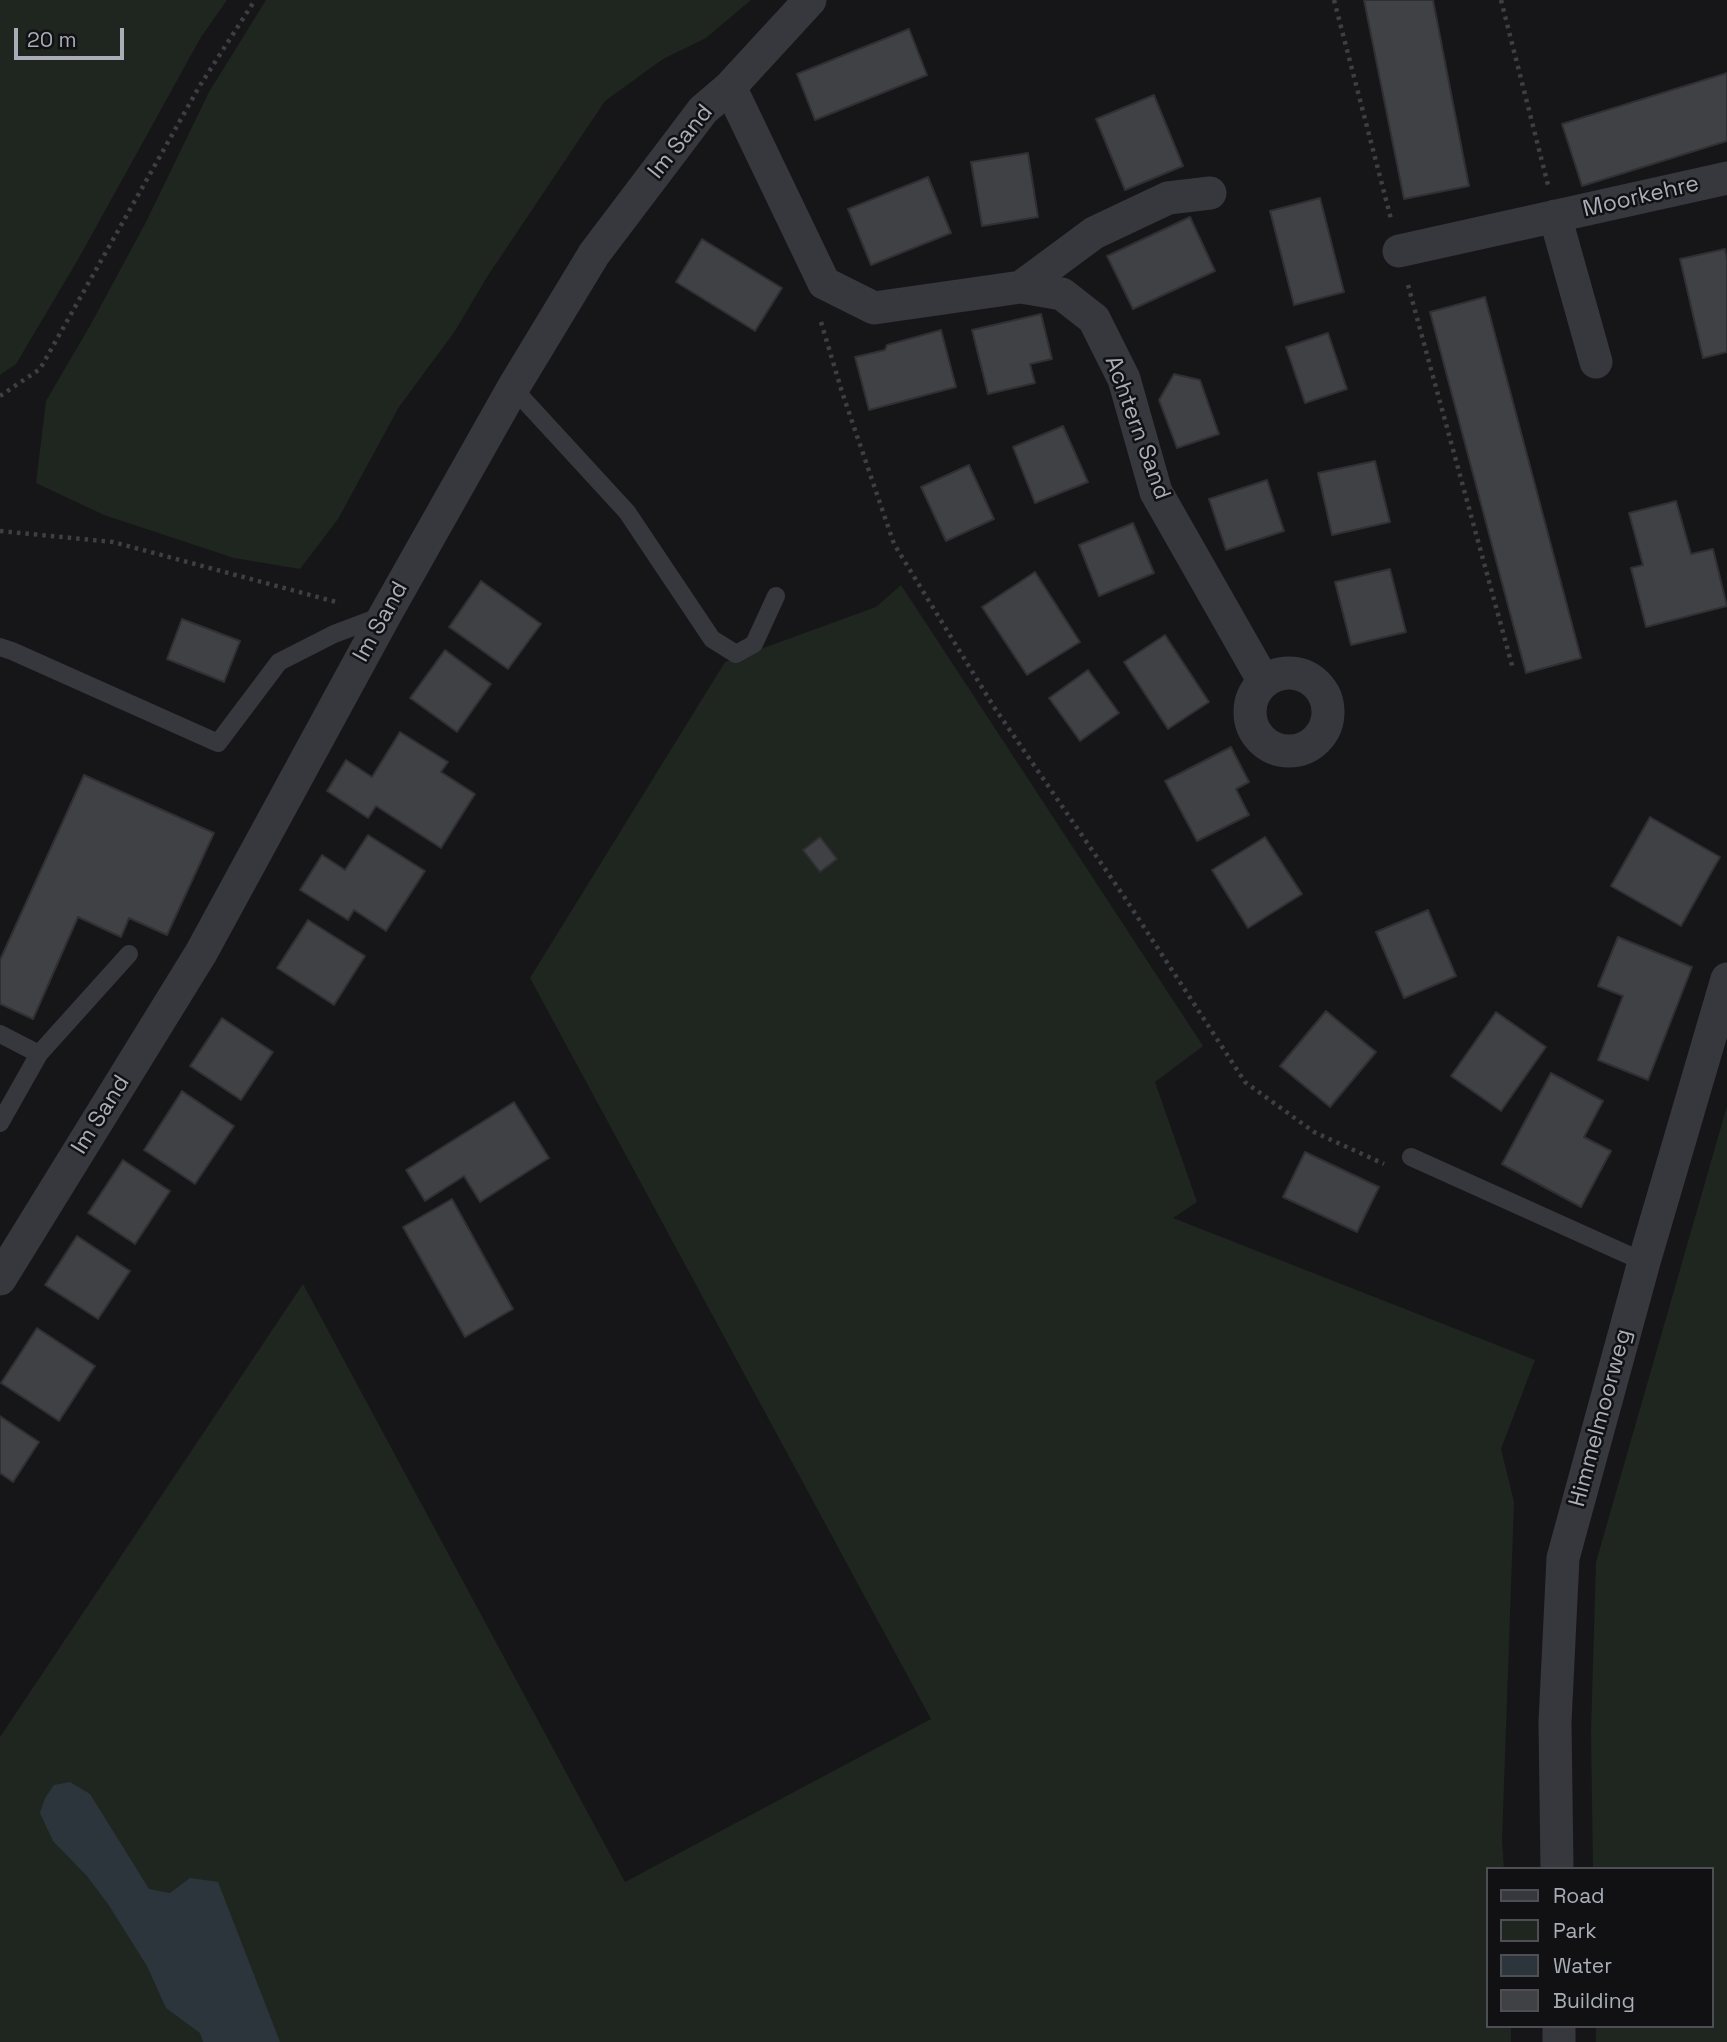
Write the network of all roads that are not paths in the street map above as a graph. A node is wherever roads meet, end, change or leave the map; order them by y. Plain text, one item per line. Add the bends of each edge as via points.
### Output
1 (810, 0) edge
2 (730, 87) junction
3 (1727, 178) edge
4 (1209, 193) dead end
5 (1555, 216) junction
6 (1399, 251) road end
7 (1021, 288) junction
8 (1596, 362) dead end
9 (513, 388) junction
10 (776, 596) dead end
11 (385, 615) junction
12 (0, 647) edge
13 (1263, 680) dead end
14 (129, 954) dead end
15 (1727, 979) edge
16 (0, 1034) edge
17 (39, 1054) junction
18 (0, 1123) edge
19 (1411, 1157) road end
20 (1644, 1262) junction
21 (0, 1279) edge
22 (1557, 1867) edge

1 - 2 street, Im Sand
2 - 7 street, Achtern Sand via 824,283 874,308
2 - 9 street, Im Sand via 702,110 594,254
3 - 5 street, Moorkehre
4 - 7 street, Achtern Sand via 1168,198 1094,233
5 - 6 street, Moorkehre
5 - 8 street, Moorkehre
7 - 13 street, Achtern Sand via 1062,294 1094,319 1124,379 1156,492
9 - 10 lane via 627,512 712,639 736,654 754,645
9 - 11 street, Im Sand
11 - 12 lane via 279,662 218,743
11 - 21 street, Im Sand via 201,953
14 - 17 lane
15 - 20 street, Himmelmoorweg
16 - 17 lane
17 - 18 lane
19 - 20 lane
20 - 22 street, Himmelmoorweg via 1563,1558 1555,1722

